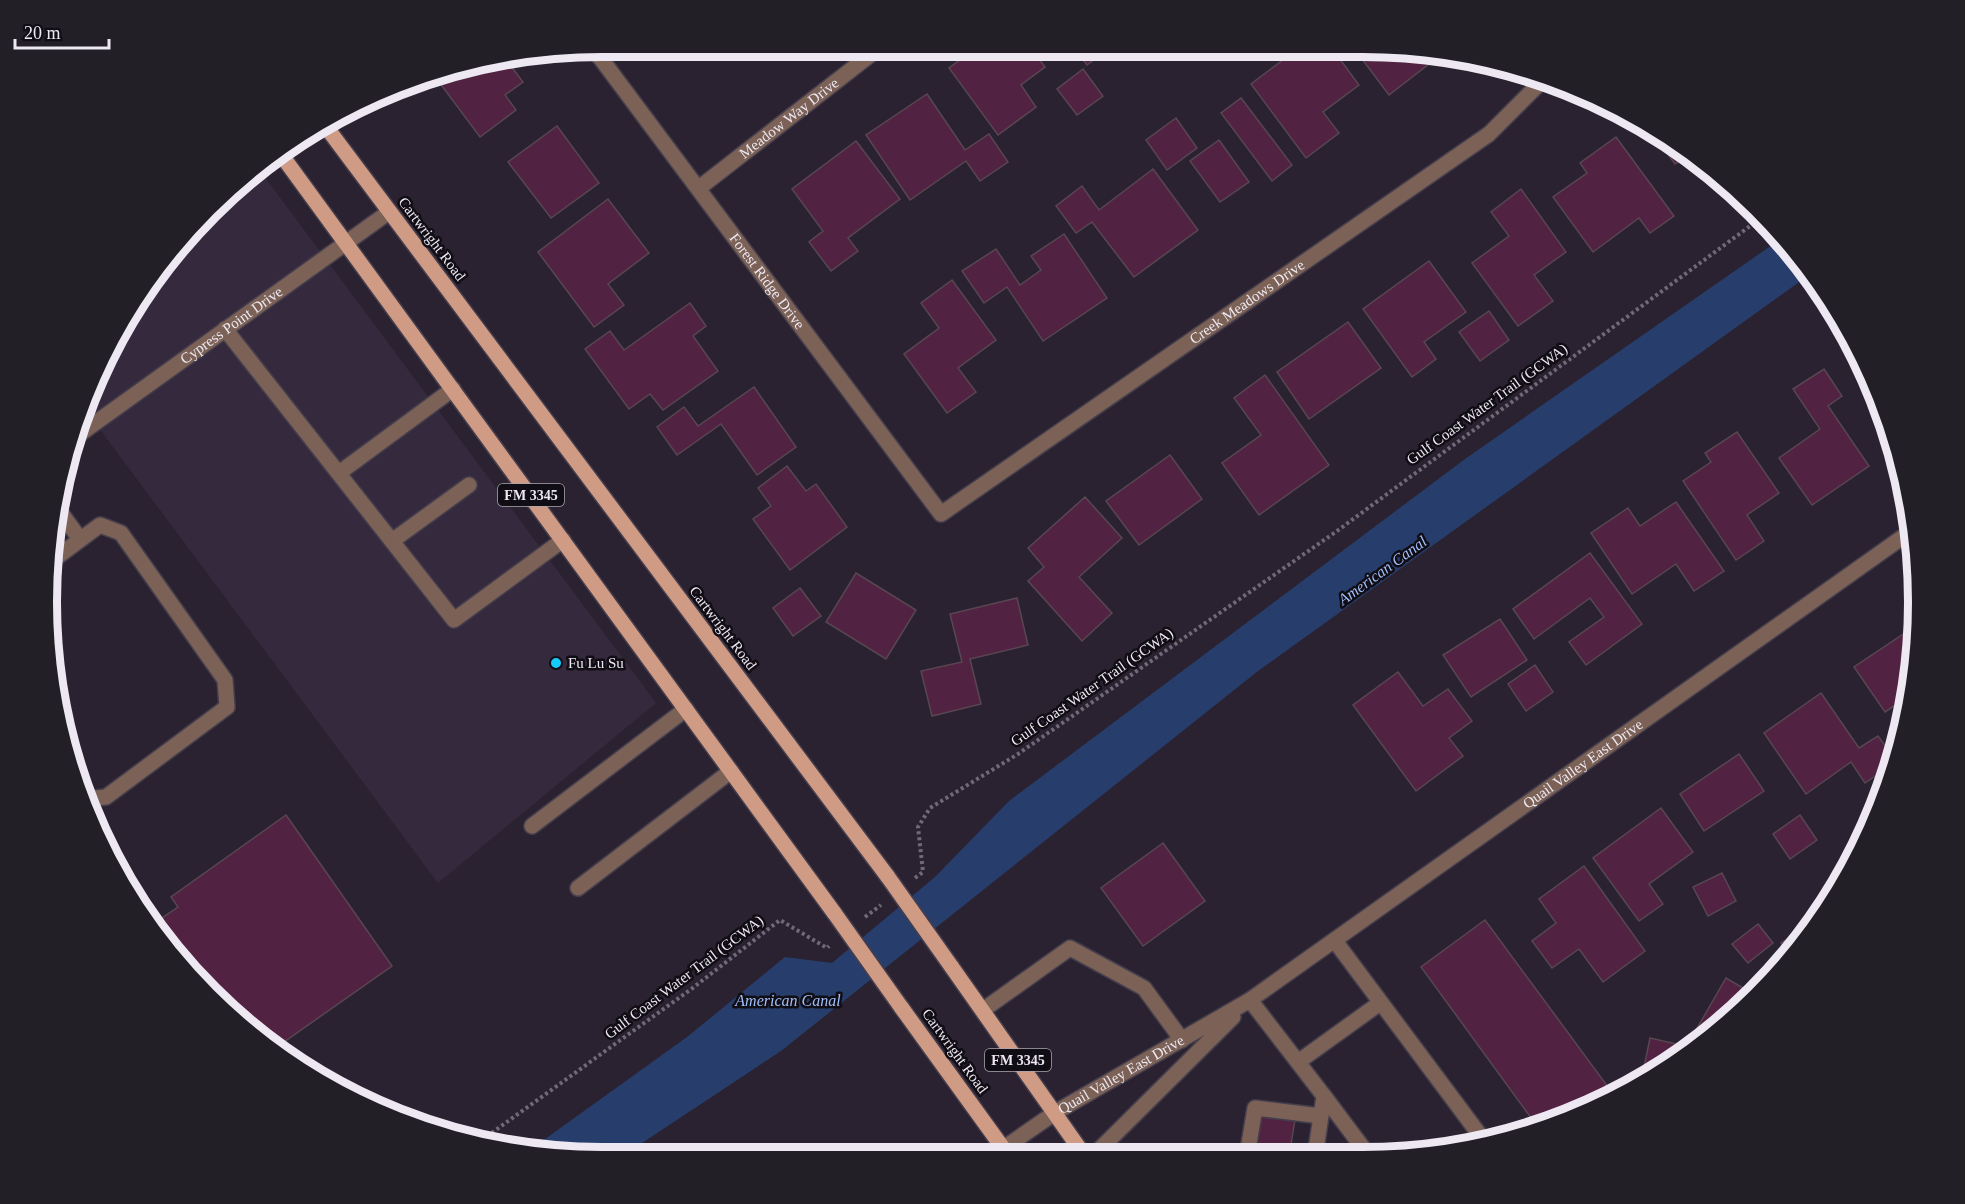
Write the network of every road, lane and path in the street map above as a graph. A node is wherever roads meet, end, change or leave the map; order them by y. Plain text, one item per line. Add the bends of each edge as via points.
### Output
1 (600, 57) edge
2 (867, 57) edge
3 (1537, 86) edge
4 (329, 130) edge
5 (285, 159) edge
6 (699, 188) junction
7 (389, 212) junction
8 (1754, 223) edge
9 (346, 243) junction
10 (225, 328) junction
11 (453, 389) junction
12 (85, 430) edge
13 (339, 473) junction
14 (469, 485) dead end
15 (941, 514) joint
16 (64, 517) edge
17 (1904, 536) edge
18 (80, 539) junction
19 (563, 540) junction
20 (392, 541) junction
21 (59, 555) edge
22 (686, 709) junction
23 (731, 771) junction
24 (94, 798) edge
25 (532, 826) dead end
26 (914, 879) dead end
27 (578, 888) dead end
28 (888, 899) dead end
29 (862, 920) dead end
30 (836, 941) dead end
31 (1335, 941) junction
32 (1250, 1000) junction
33 (1380, 1003) junction
34 (983, 1010) junction
35 (1182, 1040) junction
36 (1298, 1062) junction
37 (1324, 1096) junction
38 (1056, 1112) junction
39 (1322, 1116) junction
40 (1479, 1134) edge
41 (489, 1135) edge
42 (999, 1147) edge
43 (1009, 1147) edge
44 (1079, 1147) edge
45 (1102, 1147) edge
46 (1250, 1147) edge
47 (1316, 1147) edge
48 (1362, 1147) edge

1 - 6 street, Forest Ridge Drive
2 - 6 street, Meadow Way Drive
3 - 15 street, Creek Meadows Drive via 1489,134
4 - 7 main road, Cartwright Road / FM 3345
5 - 9 main road, Cartwright Road / FM 3345
6 - 15 street, Forest Ridge Drive
7 - 9 street, Cypress Point Drive
7 - 34 main road, Cartwright Road / FM 3345, bridge via 888,877
8 - 26 path, Gulf Coast Water Trail (GCWA) via 1337,531 1018,754 930,808 918,827 923,872
9 - 10 street, Cypress Point Drive
9 - 11 main road, Cartwright Road / FM 3345
10 - 12 street, Cypress Point Drive
10 - 13 street
11 - 13 street
11 - 19 main road, Cartwright Road / FM 3345
13 - 20 street
14 - 20 street
16 - 18 street
17 - 31 street, Quail Valley East Drive
18 - 21 street
18 - 24 street via 100,525 121,533 225,680 227,706 106,797
19 - 20 street via 454,620
19 - 22 main road, Cartwright Road / FM 3345
22 - 23 main road, Cartwright Road / FM 3345
22 - 25 street
23 - 27 street
23 - 42 main road, Cartwright Road / FM 3345, bridge
28 - 29 path
30 - 41 path, Gulf Coast Water Trail (GCWA) via 827,948 780,920
31 - 32 street, Quail Valley East Drive
31 - 33 street
32 - 35 street, Quail Valley East Drive
32 - 36 street
32 - 45 street, Quail Valley East Drive
33 - 36 street
33 - 40 street
34 - 35 street via 1070,948 1144,988
34 - 38 main road, Cartwright Road / FM 3345
35 - 38 street, Quail Valley East Drive
36 - 37 street
37 - 39 street
37 - 48 street
38 - 43 street, Quail Valley East Drive
38 - 44 main road, Cartwright Road / FM 3345
39 - 46 street via 1255,1108
39 - 47 street

